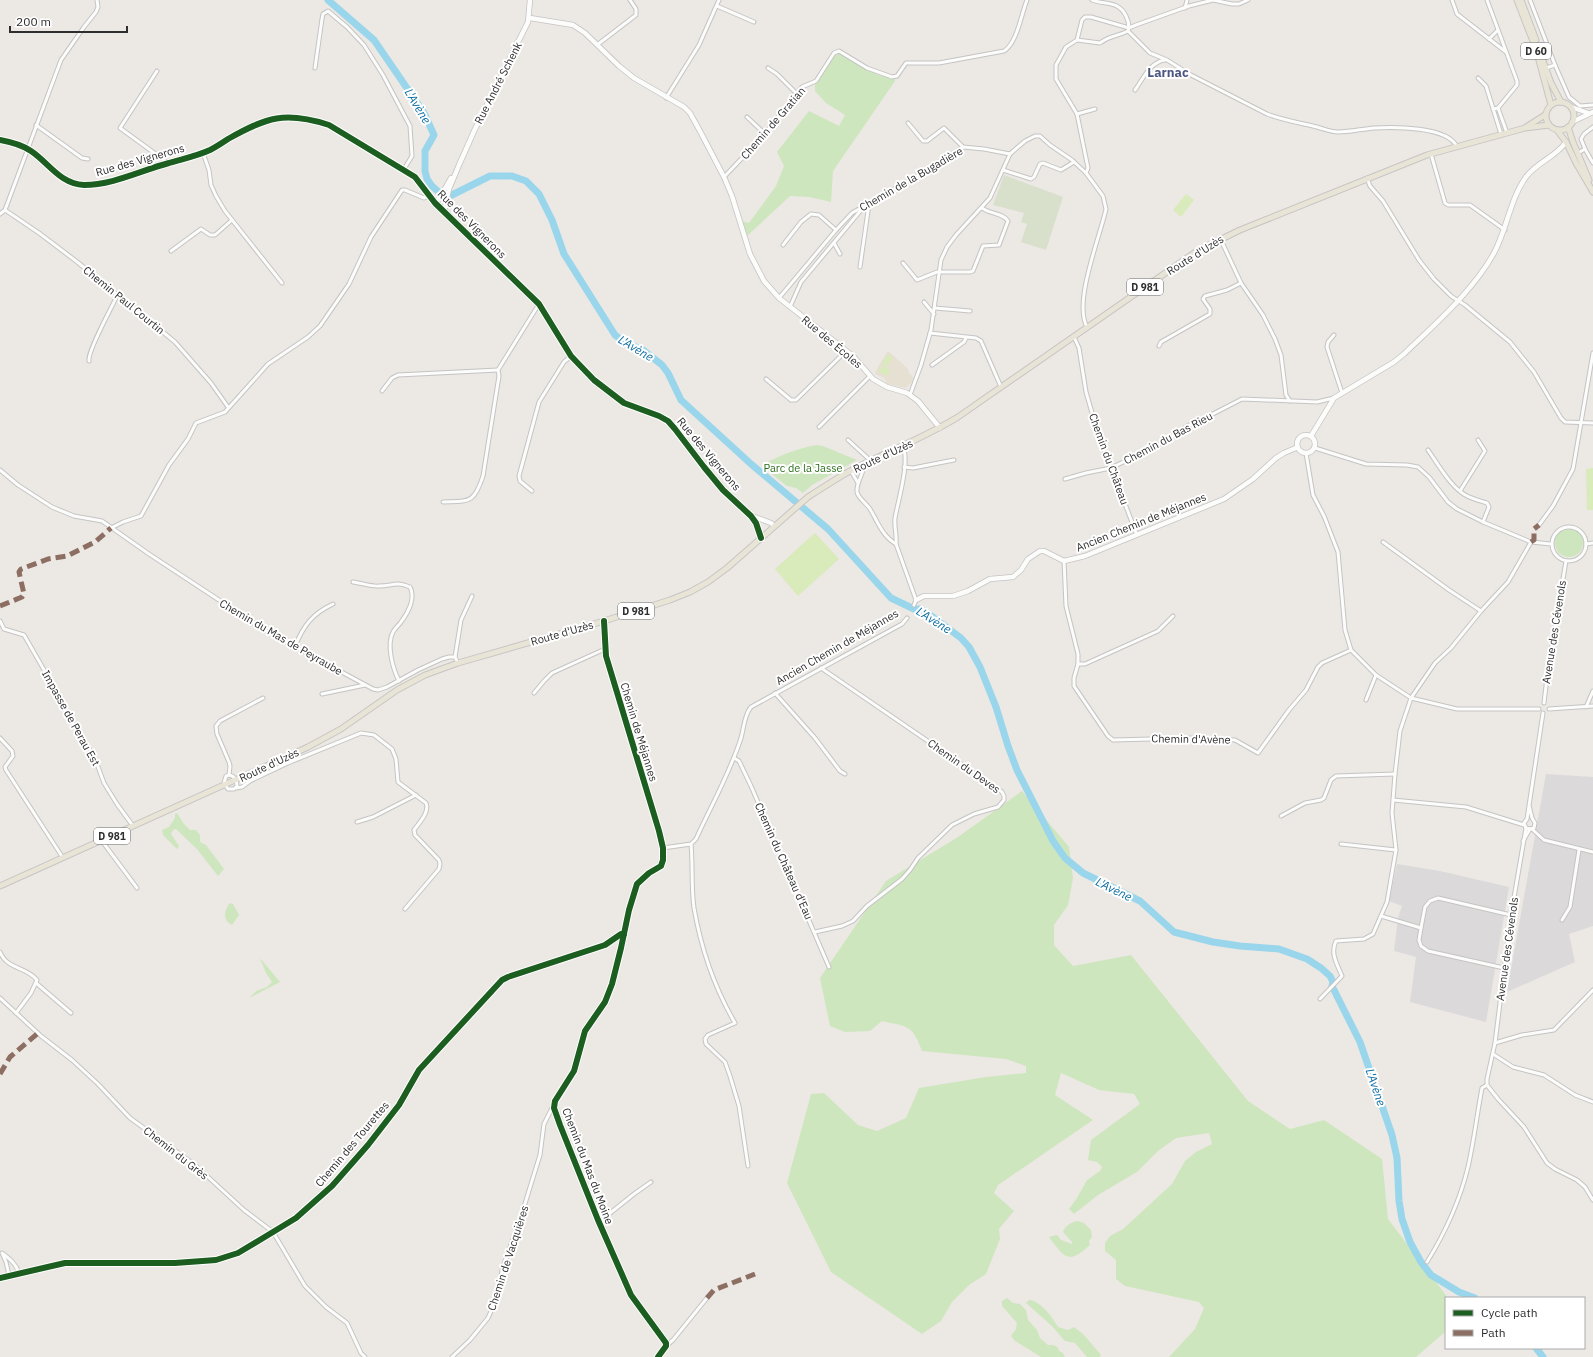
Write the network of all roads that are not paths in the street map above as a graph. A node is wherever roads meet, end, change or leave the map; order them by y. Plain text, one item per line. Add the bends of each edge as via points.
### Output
1 (97, 0) edge
2 (530, 0) edge
3 (630, 0) edge
4 (719, 0) edge
5 (1027, 0) edge
6 (1092, 0) edge
7 (1187, 0) edge
8 (1248, 0) edge
9 (1452, 0) edge
10 (1487, 0) edge
11 (1516, 0) edge
12 (1521, 0) edge
13 (1530, 0) edge
14 (717, 6) junction
15 (1185, 8) junction
16 (530, 18) junction
17 (754, 22) dead end
18 (1128, 30) junction
19 (1498, 30) junction
20 (1489, 39) junction
21 (1077, 40) junction
22 (597, 45) junction
23 (1507, 53) junction
24 (1167, 60) junction
25 (1554, 64) junction
26 (316, 68) dead end
27 (768, 68) dead end
28 (1546, 68) junction
29 (157, 71) dead end
30 (1478, 78) dead end
31 (1135, 90) dead end
32 (796, 93) junction
33 (666, 98) junction
34 (1561, 102) junction
35 (1551, 105) junction
36 (1593, 105) edge
37 (1571, 107) junction
38 (1498, 108) junction
39 (1095, 109) dead end
40 (1493, 109) junction
41 (1591, 112) edge
42 (1077, 114) junction
43 (1545, 115) junction
44 (748, 117) dead end
45 (908, 123) dead end
46 (1570, 124) junction
47 (36, 125) junction
48 (1549, 125) junction
49 (1593, 127) edge
50 (1525, 128) junction
51 (1558, 130) junction
52 (765, 134) junction
53 (1504, 134) junction
54 (0, 140) edge
55 (1566, 142) junction
56 (963, 147) junction
57 (1457, 147) junction
58 (28, 149) junction
59 (1585, 150) junction
60 (1557, 152) junction
61 (203, 153) junction
62 (1578, 153) junction
63 (1010, 154) junction
64 (1431, 154) junction
65 (1572, 154) junction
66 (88, 159) dead end
67 (1074, 162) junction
68 (168, 163) junction
69 (1593, 163) edge
70 (404, 169) junction
71 (1003, 170) junction
72 (1086, 173) junction
73 (724, 177) junction
74 (1367, 178) junction
75 (448, 188) junction
76 (1593, 188) edge
77 (1593, 192) edge
78 (429, 196) junction
79 (435, 203) junction
80 (869, 204) junction
81 (863, 207) junction
82 (982, 208) junction
83 (5, 210) junction
84 (444, 212) junction
85 (0, 214) edge
86 (232, 220) junction
87 (836, 230) junction
88 (1505, 230) junction
89 (1220, 238) junction
90 (834, 243) junction
91 (783, 245) dead end
92 (172, 251) dead end
93 (840, 254) dead end
94 (903, 263) dead end
95 (860, 267) dead end
96 (939, 272) junction
97 (282, 283) dead end
98 (1242, 283) junction
99 (117, 296) junction
100 (779, 298) junction
101 (1458, 300) junction
102 (924, 302) dead end
103 (539, 304) junction
104 (790, 307) junction
105 (934, 308) junction
106 (970, 311) dead end
107 (934, 314) junction
108 (1087, 327) junction
109 (930, 333) junction
110 (1334, 335) dead end
111 (1074, 337) junction
112 (966, 338) junction
113 (1159, 346) dead end
114 (846, 351) junction
115 (1593, 353) edge
116 (571, 356) junction
117 (89, 361) dead end
118 (932, 365) dead end
119 (498, 370) junction
120 (870, 376) junction
121 (766, 379) dead end
122 (1001, 387) junction
123 (382, 391) dead end
124 (1342, 393) junction
125 (910, 395) junction
126 (1334, 398) junction
127 (1290, 401) junction
128 (228, 407) junction
129 (1582, 422) junction
130 (1593, 423) edge
131 (819, 427) dead end
132 (940, 428) junction
133 (1310, 436) junction
134 (848, 440) dead end
135 (1478, 440) dead end
136 (903, 447) junction
137 (1298, 447) junction
138 (1315, 448) junction
139 (1428, 450) dead end
140 (1306, 453) junction
141 (954, 460) dead end
142 (871, 461) junction
143 (864, 464) junction
144 (904, 468) junction
145 (1111, 468) junction
146 (0, 470) edge
147 (851, 471) junction
148 (1065, 479) dead end
149 (858, 483) junction
150 (532, 491) dead end
151 (1460, 491) junction
152 (442, 502) dead end
153 (751, 516) junction
154 (1483, 522) junction
155 (1539, 525) dead end
156 (774, 526) junction
157 (111, 528) junction
158 (1137, 535) junction
159 (761, 538) junction
160 (1383, 542) dead end
161 (1531, 542) junction
162 (1593, 543) edge
163 (896, 544) junction
164 (1552, 544) junction
165 (1586, 544) junction
166 (1064, 561) junction
167 (1566, 561) junction
168 (354, 582) dead end
169 (472, 596) dead end
170 (916, 600) junction
171 (333, 604) dead end
172 (914, 605) dead end
173 (1482, 611) junction
174 (1173, 616) dead end
175 (908, 618) dead end
176 (0, 621) edge
177 (604, 621) junction
178 (295, 646) junction
179 (605, 649) junction
180 (1351, 650) junction
181 (455, 657) junction
182 (458, 663) junction
183 (1078, 664) junction
184 (821, 668) junction
185 (1376, 675) junction
186 (399, 681) junction
187 (365, 685) junction
188 (1593, 691) edge
189 (534, 693) dead end
190 (775, 693) junction
191 (322, 694) dead end
192 (263, 698) dead end
193 (1411, 698) junction
194 (1366, 700) dead end
195 (1544, 703) junction
196 (1593, 706) edge
197 (1586, 707) junction
198 (1539, 709) junction
199 (1549, 709) junction
200 (1542, 713) junction
201 (0, 738) edge
202 (734, 758) junction
203 (845, 774) dead end
204 (1395, 774) junction
205 (228, 775) junction
206 (236, 780) junction
207 (225, 785) junction
208 (236, 788) junction
209 (416, 795) junction
210 (1393, 800) junction
211 (1529, 805) junction
212 (1281, 816) dead end
213 (1532, 818) junction
214 (1527, 819) junction
215 (357, 822) dead end
216 (134, 826) junction
217 (1525, 826) junction
218 (1532, 828) junction
219 (102, 840) junction
220 (692, 844) junction
221 (1341, 844) dead end
222 (1522, 845) junction
223 (663, 848) junction
224 (1396, 850) junction
225 (1579, 850) junction
226 (1593, 852) edge
227 (63, 858) junction
228 (0, 886) edge
229 (137, 888) dead end
230 (405, 909) dead end
231 (1511, 915) junction
232 (1380, 916) junction
233 (1562, 920) dead end
234 (1421, 928) junction
235 (815, 932) junction
236 (624, 934) junction
237 (0, 952) edge
238 (829, 967) dead end
239 (1504, 968) junction
240 (36, 983) junction
241 (1593, 990) edge
242 (0, 998) edge
243 (1320, 999) dead end
244 (16, 1013) junction
245 (71, 1013) dead end
246 (1495, 1043) junction
247 (1493, 1054) junction
248 (1487, 1085) junction
249 (555, 1101) junction
250 (1593, 1102) edge
251 (748, 1166) dead end
252 (651, 1182) dead end
253 (1593, 1200) edge
254 (599, 1222) junction
255 (273, 1232) junction
256 (1, 1252) edge
257 (1427, 1262) dead end
258 (19, 1273) junction
259 (9, 1275) junction
260 (0, 1278) edge
261 (707, 1298) dead end
262 (666, 1346) junction
263 (365, 1357) edge
264 (452, 1357) edge
265 (658, 1357) edge

1 - 47 street via 96,12 61,60
2 - 16 street, Rue André Schenk
3 - 22 street via 636,9 636,15
4 - 14 street
5 - 32 street, Chemin de Gratian via 1012,45 1004,52 939,63 906,63 896,76 892,77 867,68 839,51 834,53 816,81 802,87
6 - 18 street via 1120,7 1125,14
7 - 15 street
8 - 15 street via 1232,4 1212,0
9 - 20 street via 1457,14
10 - 19 street
11 - 35 main road, D 60 via 1536,49
12 - 28 main road, D 60
13 - 25 street
14 - 17 street
14 - 33 street via 699,45
15 - 18 street
16 - 22 street, Rue des Écoles via 573,25
16 - 75 street, Rue André Schenk
18 - 21 street via 1123,34 1108,37 1100,43
18 - 21 street via 1085,17
18 - 24 street via 1150,53
19 - 20 street
19 - 23 street
20 - 23 street
21 - 42 street via 1066,47 1056,65 1056,80
22 - 33 street, Rue des Écoles via 634,78
23 - 38 street via 1517,84
24 - 31 street via 1152,66
24 - 57 street via 1191,75 1280,119 1337,132 1413,128 1450,138
25 - 28 street
25 - 36 street via 1569,97 1580,106
26 - 70 street via 322,19 328,11 364,45 410,126 412,156
27 - 32 street
28 - 34 main road, D 60
29 - 68 street via 120,128
30 - 40 street via 1484,83
32 - 52 street, Chemin de Gratian
33 - 73 street, Rue des Écoles via 690,113
34 - 35 main road
34 - 37 main road
35 - 43 main road
37 - 41 street
37 - 46 main road via 1574,114
38 - 40 street
38 - 53 street
39 - 42 street
40 - 53 street
41 - 46 street
42 - 72 street via 1088,168
43 - 48 main road
43 - 50 main road, Route d'Uzès / D 981
44 - 52 street
45 - 56 street via 923,141 927,141 944,128
46 - 51 main road via 1565,129
46 - 62 main road
47 - 58 street
47 - 66 street via 82,158
48 - 50 main road, Route d'Uzès / D 981
48 - 51 main road
49 - 59 street via 1581,139
50 - 53 main road, Route d'Uzès / D 981
51 - 55 main road
52 - 73 street, Chemin de Gratian
53 - 57 main road, Route d'Uzès / D 981
54 - 58 street, Rue des Vignerons
55 - 60 street
55 - 65 main road
56 - 63 street, Chemin de la Bugadière
56 - 80 street, Chemin de la Bugadière
57 - 64 main road, Route d'Uzès / D 981
58 - 68 street, Rue des Vignerons via 60,176 76,184 118,179
58 - 83 street
59 - 62 street
59 - 69 street
60 - 65 street via 1565,151
60 - 88 street via 1542,161 1526,176 1516,196
61 - 68 street, Rue des Vignerons
61 - 70 street, Rue des Vignerons via 257,124 282,117 329,125
61 - 86 street via 211,185
62 - 76 main road
63 - 67 street via 1025,141 1040,136
63 - 71 street
64 - 74 main road, Route d'Uzès / D 981
64 - 88 street via 1445,203 1470,205
65 - 77 main road
67 - 71 street via 1061,170 1040,164 1031,179
67 - 72 street
70 - 78 street, Rue des Vignerons via 415,177
71 - 82 street via 990,198
72 - 108 street via 1103,196 1106,209 1087,281 1083,318
73 - 100 street, Rue des Écoles via 750,254 764,281
74 - 89 main road, Route d'Uzès / D 981
74 - 101 street via 1419,260 1434,279
75 - 79 street, Rue André Schenk
75 - 84 street, Rue André Schenk
78 - 79 street, Rue des Vignerons
78 - 128 street via 424,198 402,190 371,237 346,289 320,326 268,364
79 - 84 street, Rue des Vignerons
80 - 81 street, Chemin de la Bugadière
80 - 95 street
81 - 87 street, Chemin de la Bugadière via 852,213
81 - 90 street
82 - 96 street via 947,247
82 - 96 street via 987,212 1004,216 1008,221 1001,242 996,246 983,246 975,268 970,272
83 - 85 street
83 - 99 street, Chemin Paul Courtin via 76,261
84 - 103 street, Rue des Vignerons
86 - 92 street via 215,236 201,229
86 - 97 street
87 - 91 street via 819,215 811,214 801,222
87 - 100 street, Chemin de la Bugadière
88 - 101 street via 1488,264
89 - 98 street
89 - 108 main road, Route d'Uzès / D 981
90 - 93 street
90 - 104 street via 801,282
94 - 96 street via 917,280
96 - 105 street
98 - 113 street via 1205,296 1203,300 1210,309 1210,314 1161,342
98 - 127 street via 1275,339 1281,355 1286,395
99 - 117 street via 92,347
99 - 128 street, Chemin Paul Courtin via 175,342
100 - 104 street, Rue des Écoles
101 - 124 street via 1404,354
101 - 129 street via 1510,342 1534,372 1565,422
102 - 107 street
103 - 116 street, Rue des Vignerons
103 - 119 street
104 - 114 street, Rue des Écoles
105 - 106 street
105 - 107 street
107 - 109 street
108 - 111 main road, Route d'Uzès / D 981
109 - 112 street
109 - 125 street
110 - 124 street via 1327,347
111 - 122 main road, Route d'Uzès / D 981
111 - 145 street, Chemin du Château via 1079,348 1086,392
112 - 118 street
112 - 122 street via 981,341
114 - 120 street, Rue des Écoles
114 - 121 street via 796,400 791,400
115 - 129 street
116 - 150 street via 564,362 542,395 537,409 519,476
116 - 153 street, Rue des Vignerons via 614,397 668,421 723,490
119 - 123 street via 398,376 392,378
119 - 152 street via 480,486 473,498
120 - 125 street, Rue des Écoles via 882,385
120 - 131 street
122 - 132 main road, Route d'Uzès / D 981
124 - 126 street
125 - 132 street, Rue des Écoles
126 - 127 street, Chemin du Bas Rieu via 1318,402
126 - 133 street
127 - 145 street, Chemin du Bas Rieu via 1242,399
128 - 157 street via 225,412 196,423 141,516
129 - 130 street
129 - 155 street via 1573,469 1553,506
132 - 136 main road, Route d'Uzès / D 981
133 - 137 street via 1304,435 1299,438
133 - 138 street via 1314,440
134 - 142 street
135 - 151 street via 1485,451
136 - 142 main road, Route d'Uzès / D 981
136 - 144 street
137 - 140 street via 1301,452
137 - 158 street, Ancien Chemin de Méjannes via 1276,458 1253,479 1224,499
138 - 140 street
138 - 154 street via 1366,464 1407,464 1418,467 1448,502
139 - 151 street
140 - 180 street via 1313,495 1338,552 1345,630
141 - 144 street
142 - 143 main road, Route d'Uzès / D 981
143 - 147 main road, Route d'Uzès / D 981
143 - 149 street via 864,471
144 - 163 street via 895,520
145 - 148 street, Chemin du Bas Rieu
145 - 158 street, Chemin du Château
146 - 157 street, Chemin du Mas de Peyraube via 52,507 74,516 102,521
147 - 149 street
147 - 156 main road, Route d'Uzès / D 981 via 808,497
149 - 163 street via 858,494 876,523
151 - 154 street via 1488,503
153 - 156 street, Rue des Vignerons
153 - 159 street, Rue des Vignerons
154 - 161 street
156 - 159 main road, Route d'Uzès / D 981
157 - 178 street, Chemin du Mas de Peyraube via 211,597
158 - 166 street, Ancien Chemin de Méjannes via 1085,556
159 - 177 main road, Route d'Uzès / D 981 via 715,577 690,592
160 - 173 street
161 - 164 street
161 - 173 street via 1508,582
162 - 165 street
163 - 170 street
164 - 165 street via 1555,534 1563,528 1574,527 1583,534
164 - 167 street via 1556,555
165 - 167 street via 1578,559
166 - 170 street via 1044,551 1040,552 1028,559 1013,577 990,579 953,596 924,596
166 - 183 street, Chemin d'Avène via 1066,606
167 - 195 street, Avenue des Cévenols
168 - 186 street via 378,587 396,583 410,587 412,591 411,605 393,632 391,641 393,669
169 - 181 street via 461,620
170 - 172 street
171 - 178 street via 319,610 310,619
173 - 193 street via 1435,663
174 - 183 street via 1158,631 1085,664
175 - 184 street, Ancien Chemin de Méjannes via 902,624
176 - 216 street, Impasse de Perau Est via 4,629 24,635 69,717 94,756 104,783
177 - 179 street, Chemin de Méjannes
177 - 182 main road, Route d'Uzès / D 981
178 - 187 street, Chemin du Mas de Peyraube
179 - 189 street via 552,673
179 - 223 street, Chemin de Méjannes
180 - 183 street, Chemin d'Avène via 1318,667 1306,690 1258,754 1235,740 1112,740 1074,686
180 - 185 street
181 - 182 street
181 - 186 street, Chemin du Mas de Peyraube via 442,659
182 - 206 main road, Route d'Uzès / D 981 via 411,682 341,729
184 - 190 street, Ancien Chemin de Méjannes
184 - 235 street, Chemin du Deves via 995,787 1004,796 998,807 974,814 952,825 918,858 902,879 867,906 853,921
185 - 193 street
185 - 194 street
186 - 187 street, Chemin du Mas de Peyraube via 378,690
187 - 191 street
188 - 197 street
190 - 202 street, Ancien Chemin de Méjannes via 748,709
190 - 203 street
192 - 205 street via 220,721 216,726 230,766
193 - 198 street via 1457,709
193 - 204 street via 1400,731
195 - 198 street
195 - 199 street
196 - 197 street
197 - 199 street
198 - 200 street
199 - 200 street
200 - 211 street
201 - 227 street via 12,751 13,756 5,767 6,770
202 - 220 street, Ancien Chemin de Méjannes
202 - 235 street, Chemin du Château d'Eau via 739,761 748,780
204 - 210 street
204 - 212 street via 1336,776 1324,798 1305,803
205 - 206 street
205 - 207 street via 224,780
206 - 207 main road, Route d'Uzès / D 981
206 - 208 street
207 - 208 street via 230,790
207 - 216 main road, Route d'Uzès / D 981
208 - 209 street via 353,735 368,733 392,749 396,759 398,782
209 - 215 street via 373,817
209 - 230 street via 427,806 414,830 415,835 440,864 439,869
210 - 217 street via 1466,807
210 - 224 street
211 - 213 street
211 - 214 street
213 - 214 street
213 - 218 street via 1535,823
214 - 217 street, Avenue des Cévenols
216 - 219 main road, Route d'Uzès / D 981
217 - 218 street
217 - 222 street, Avenue des Cévenols
218 - 222 street, Avenue des Cévenols
218 - 225 street via 1544,840
219 - 227 main road, Route d'Uzès / D 981
219 - 229 street
220 - 223 street
220 - 251 street via 692,880 696,915 712,976 735,1022 708,1035 705,1039 706,1044 725,1062 730,1076 739,1106
221 - 224 street
222 - 231 street, Avenue des Cévenols
223 - 236 street, Chemin du Mas du Moine via 661,866 638,884
224 - 232 street via 1387,902
225 - 226 street
225 - 233 street via 1570,907
227 - 228 main road, Route d'Uzès / D 981
231 - 234 street via 1438,898 1430,902 1426,908
231 - 239 street, Avenue des Cévenols
232 - 234 street
232 - 243 street via 1373,934 1364,939 1336,941 1333,946 1334,958 1342,976
234 - 239 street via 1419,940 1428,951
235 - 238 street, Chemin du Château d'Eau
236 - 249 street, Chemin du Mas du Moine via 605,1002 585,1031 574,1071
236 - 255 street, Chemin des Tourettes via 606,945 502,980 419,1070 398,1105 368,1145 332,1186 296,1218
237 - 240 street via 8,963 31,973 37,980
239 - 246 street, Avenue des Cévenols
240 - 244 street
240 - 245 street
241 - 246 street via 1554,1030 1522,1035
242 - 244 street, Chemin du Grès
244 - 255 street, Chemin du Grès via 77,1064 130,1118 195,1165 238,1205
246 - 247 street, Avenue des Cévenols
247 - 248 street, Avenue des Cévenols
247 - 250 street via 1513,1066 1544,1075 1575,1096
248 - 253 street via 1524,1127 1547,1163 1577,1180
248 - 257 street, Avenue des Cévenols via 1482,1088 1468,1167 1454,1210
249 - 254 street, Chemin du Mas du Moine via 554,1108 560,1126
249 - 264 street, Chemin de Vacquières via 544,1124 540,1155 502,1270 500,1291 488,1318
252 - 254 street
254 - 262 street, Chemin du Mas du Moine via 631,1295
255 - 258 street, Chemin des Tourettes via 238,1253 216,1260 175,1263 65,1263
255 - 263 street, Chemin du Grès via 305,1286 347,1323
256 - 258 street via 17,1267
256 - 259 street
258 - 259 street, Chemin des Tourettes
259 - 260 street, Chemin des Tourettes
261 - 262 street
262 - 265 street

